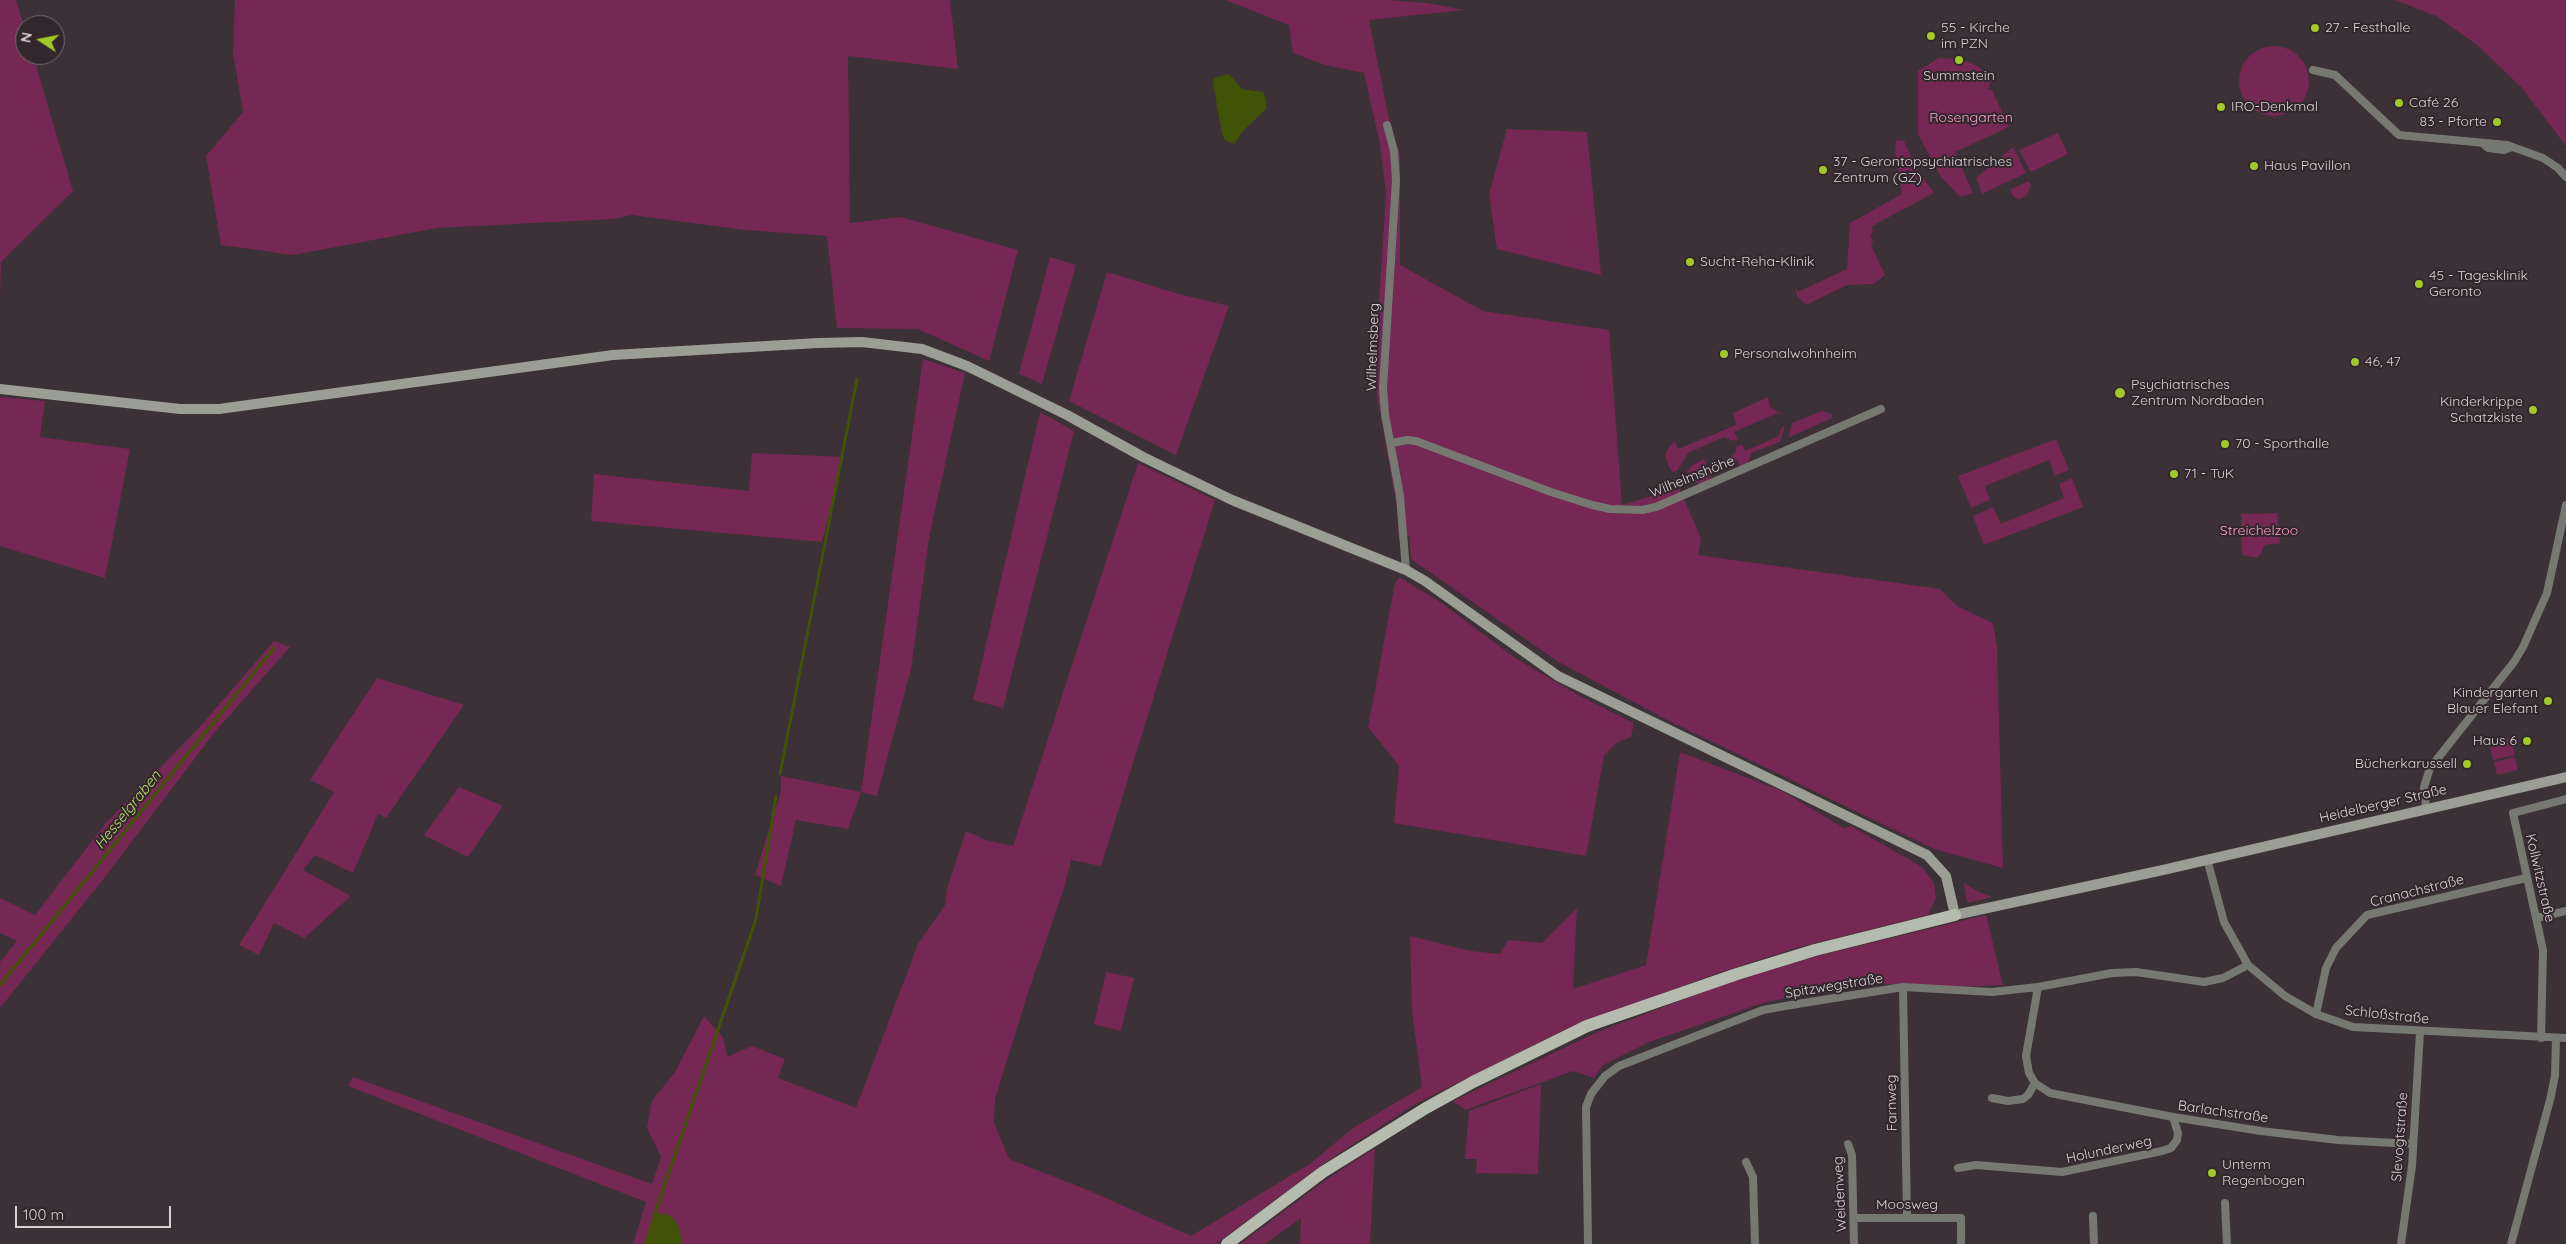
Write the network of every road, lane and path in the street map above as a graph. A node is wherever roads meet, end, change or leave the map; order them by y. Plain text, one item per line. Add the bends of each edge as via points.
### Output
1 (2313, 70) dead end
2 (1386, 125) dead end
3 (2566, 177) edge
4 (0, 389) edge
5 (1881, 410) dead end
6 (1392, 443) junction
7 (2566, 505) edge
8 (1406, 570) junction
9 (2566, 777) edge
10 (2566, 799) edge
11 (2426, 808) junction
12 (2207, 860) junction
13 (2526, 878) junction
14 (2566, 911) edge
15 (1956, 915) junction
16 (2537, 918) junction
17 (2248, 965) junction
18 (1903, 987) junction
19 (2038, 987) junction
20 (2316, 1014) junction
21 (2420, 1032) junction
22 (2541, 1038) junction
23 (2556, 1038) junction
24 (2566, 1038) edge
25 (2035, 1083) junction
26 (1992, 1098) dead end
27 (2173, 1117) junction
28 (1848, 1144) dead end
29 (2413, 1144) junction
30 (1746, 1162) dead end
31 (1958, 1168) dead end
32 (2225, 1203) dead end
33 (2093, 1216) dead end
34 (1854, 1218) junction
35 (1907, 1218) junction
36 (1227, 1244) edge
37 (1588, 1244) edge
38 (1755, 1244) edge
39 (1854, 1244) edge
40 (1961, 1244) edge
41 (2094, 1244) edge
42 (2227, 1244) edge
43 (2402, 1244) edge
44 (2511, 1244) edge

1 - 3 street via 2335,75 2399,134 2483,144 2489,141 2543,158
2 - 6 street, Wilhelmsberg via 1394,152 1396,180 1383,388
4 - 8 main road via 180,409 220,409 613,355 862,342 922,349 967,366 1050,406 1143,457 1232,500
5 - 6 street, Wilhelmshöhe via 1656,507 1642,510 1610,509 1551,492 1416,442
6 - 8 street, Wilhelmsberg via 1405,538
7 - 11 street via 2547,593 2523,647 2430,768 2424,787
8 - 15 main road via 1558,676 1927,855 1946,876
9 - 11 main road, Heidelberger Straße
10 - 13 street, Kollwitzstraße via 2513,813
11 - 12 main road, Heidelberger Straße
12 - 15 main road, Heidelberger Straße
12 - 17 street, Schloßstraße via 2224,922
13 - 16 street, Kollwitzstraße
13 - 20 street, Cranachstraße via 2367,915 2336,948 2326,968
14 - 16 street
15 - 36 main road via 1807,952 1587,1026 1472,1082 1418,1113 1323,1172
16 - 22 street, Kollwitzstraße via 2543,950
17 - 19 street, Spitzwegstraße via 2223,978 2204,982 2136,972 2088,976
17 - 20 street, Schloßstraße via 2286,996
18 - 19 street, Spitzwegstraße via 1972,993
18 - 35 street, Farnweg
18 - 37 street, Spitzwegstraße via 1763,1010 1619,1066 1605,1076 1591,1094 1586,1107
19 - 25 street via 2026,1056 2029,1073
20 - 21 street, Schloßstraße via 2353,1027
21 - 22 street, Schloßstraße
21 - 29 street, Slevogtstraße
22 - 23 street, Schloßstraße
23 - 24 street, Schloßstraße
23 - 44 street via 2555,1076 2550,1100
25 - 26 street via 2023,1099
25 - 27 street, Barlachstraße via 2050,1094
27 - 29 street, Barlachstraße via 2338,1140
27 - 31 street, Holunderweg via 2178,1133 2176,1140 2171,1148 2162,1151 2062,1172 1976,1165
28 - 34 street, Weidenweg via 1852,1155
29 - 43 street, Slevogtstraße
30 - 38 street via 1753,1177
32 - 42 street
33 - 41 street
34 - 35 street, Moosweg
34 - 39 street, Weidenweg
35 - 40 street, Moosweg via 1961,1218

